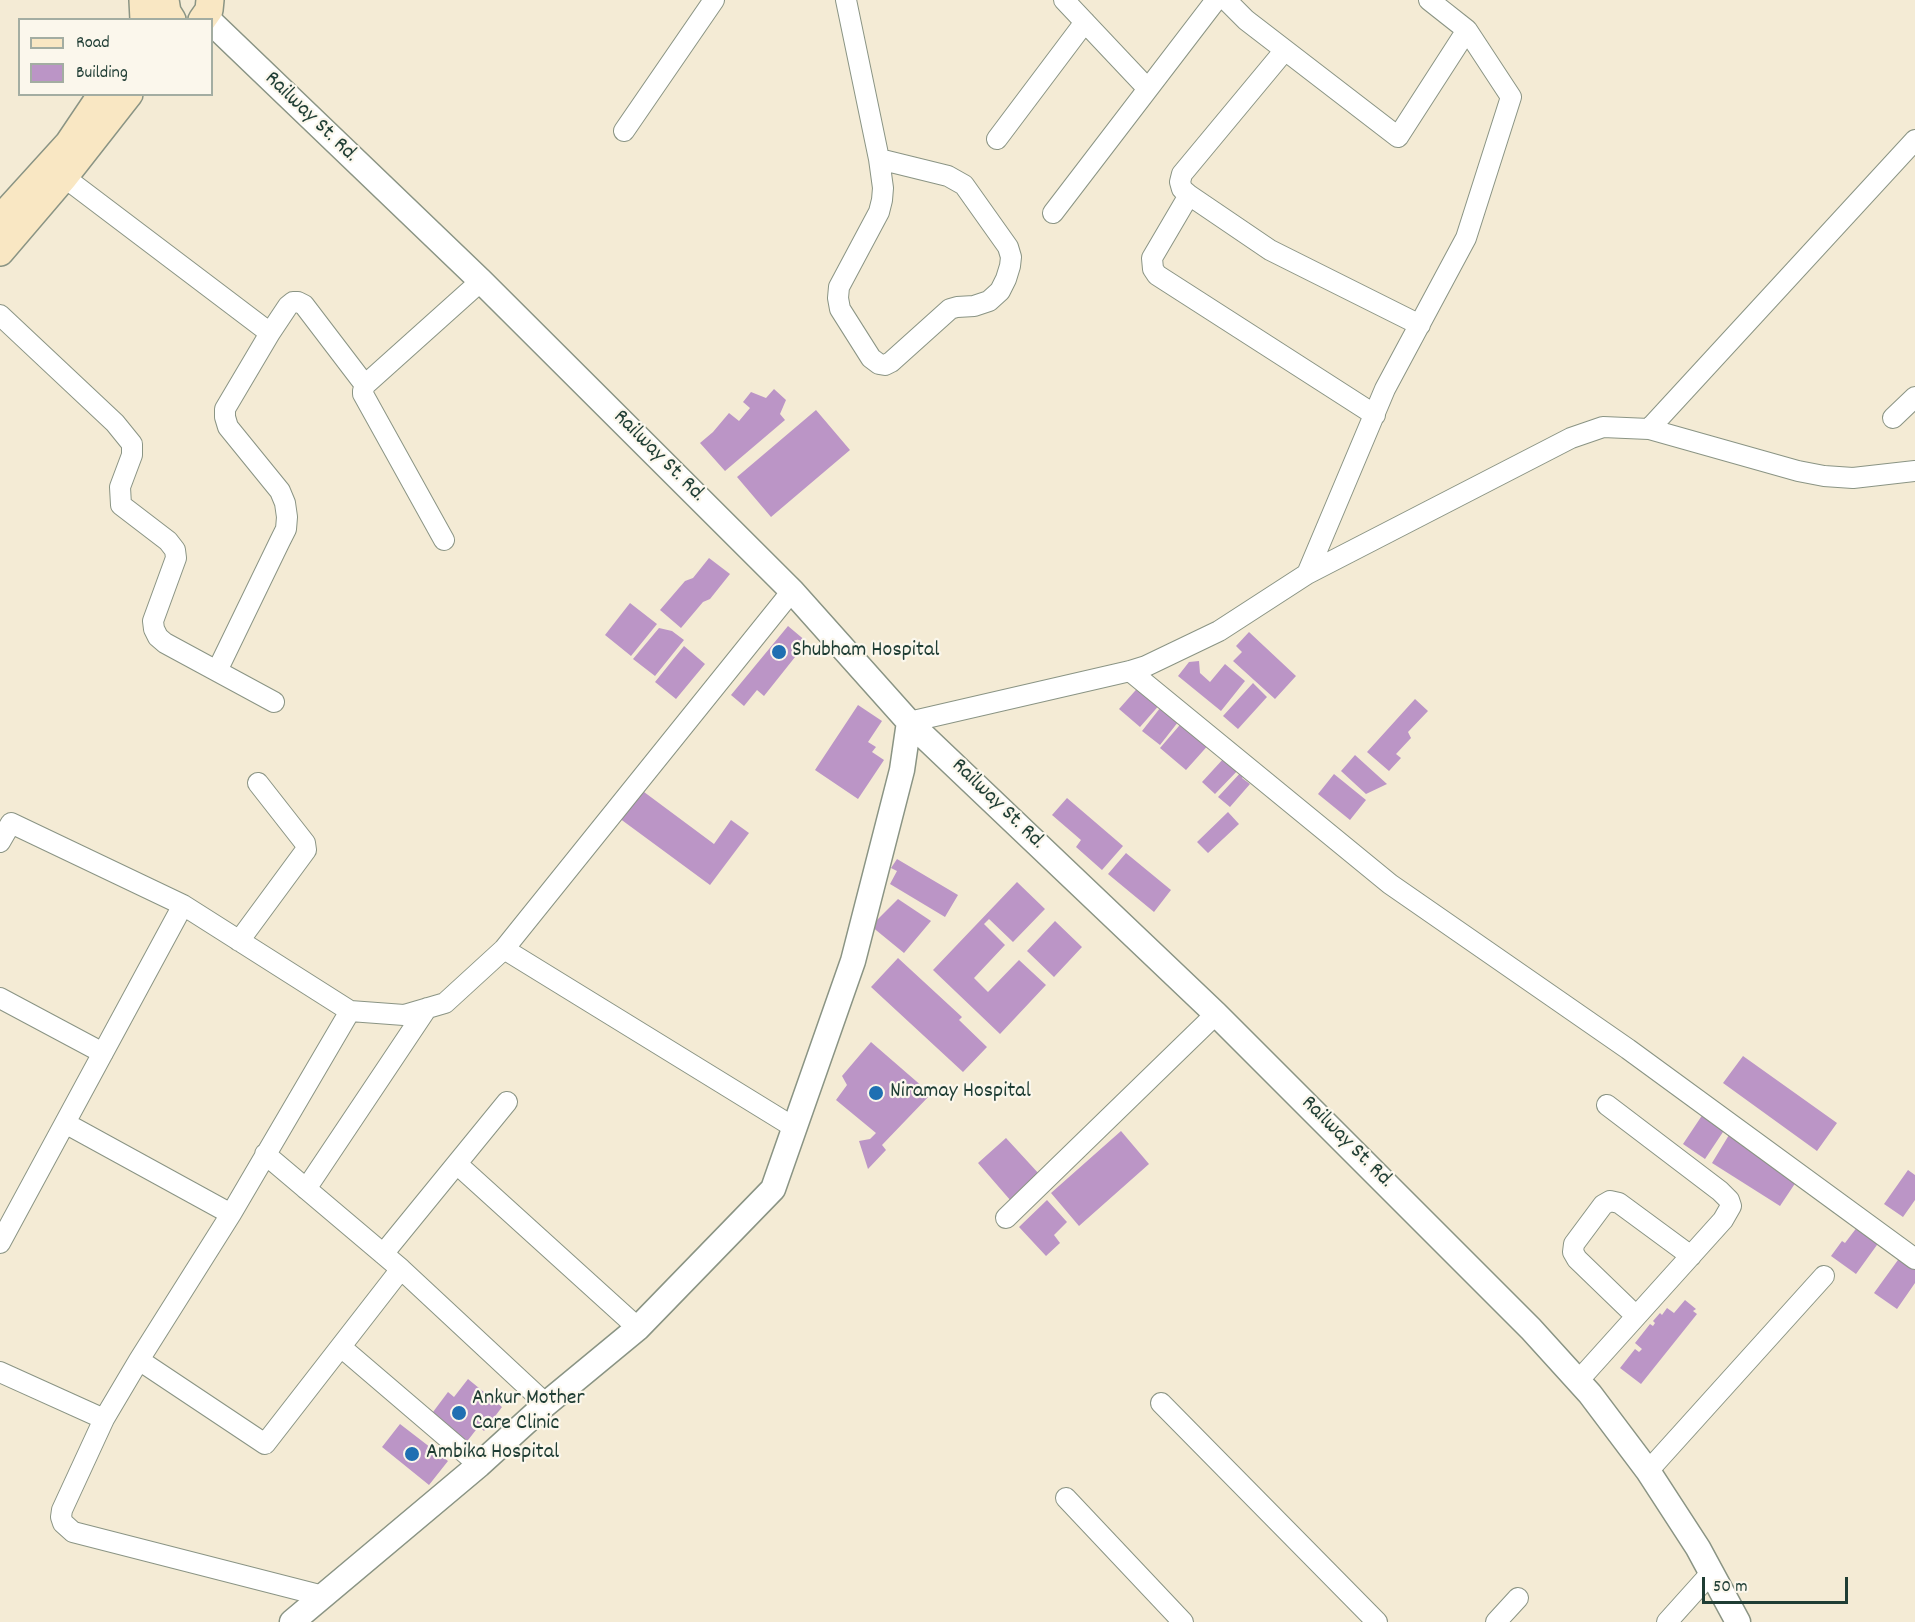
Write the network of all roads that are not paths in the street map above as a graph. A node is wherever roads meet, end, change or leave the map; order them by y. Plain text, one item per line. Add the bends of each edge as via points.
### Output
1 (714, 0) edge
2 (846, 0) edge
3 (1064, 0) edge
4 (1216, 0) edge
5 (1226, 0) edge
6 (1429, 0) edge
7 (213, 22) edge
8 (1085, 22) junction
9 (1467, 30) junction
10 (1285, 50) junction
11 (1148, 89) junction
12 (101, 96) edge
13 (127, 96) edge
14 (624, 131) dead end
15 (998, 139) dead end
16 (1915, 140) edge
17 (879, 159) junction
18 (64, 177) junction
19 (1189, 195) junction
20 (1053, 213) dead end
21 (0, 219) edge
22 (0, 252) edge
23 (481, 281) junction
24 (0, 315) edge
25 (1419, 325) junction
26 (270, 333) junction
27 (365, 385) junction
28 (1915, 397) edge
29 (1375, 415) junction
30 (1893, 418) dead end
31 (1649, 429) junction
32 (1915, 471) edge
33 (444, 540) dead end
34 (1307, 574) junction
35 (792, 591) junction
36 (217, 671) junction
37 (1130, 671) junction
38 (274, 702) dead end
39 (909, 722) junction
40 (258, 783) dead end
41 (0, 842) edge
42 (183, 905) junction
43 (239, 941) junction
44 (504, 949) junction
45 (0, 998) edge
46 (427, 1008) junction
47 (350, 1011) junction
48 (1216, 1014) junction
49 (103, 1053) junction
50 (507, 1102) dead end
51 (1607, 1106) dead end
52 (65, 1123) junction
53 (795, 1128) junction
54 (265, 1154) junction
55 (456, 1164) junction
56 (306, 1189) junction
57 (231, 1214) junction
58 (1006, 1218) dead end
59 (0, 1243) edge
60 (383, 1254) junction
61 (1691, 1256) junction
62 (1915, 1259) edge
63 (401, 1269) junction
64 (1824, 1276) dead end
65 (1636, 1316) junction
66 (638, 1328) junction
67 (341, 1347) junction
68 (139, 1360) junction
69 (0, 1372) edge
70 (1578, 1381) junction
71 (1161, 1403) dead end
72 (546, 1404) junction
73 (105, 1419) junction
74 (479, 1466) junction
75 (1648, 1471) junction
76 (1066, 1498) dead end
77 (1711, 1573) junction
78 (324, 1596) junction
79 (1518, 1598) dead end
80 (292, 1622) edge
81 (1183, 1622) edge
82 (1377, 1622) edge
83 (1496, 1622) edge
84 (1667, 1622) edge
85 (1738, 1622) edge

1 - 14 street
2 - 17 street
3 - 8 street
4 - 11 street
5 - 10 street
6 - 9 street
7 - 23 street, Railway St. Rd.
8 - 11 street
8 - 15 street
9 - 10 street via 1398,137
9 - 25 street via 1511,97 1466,238
10 - 19 street via 1182,174 1182,189
11 - 20 street
12 - 21 main road via 69,143
13 - 18 main road
16 - 31 street
17 - 17 street via 879,212 839,287 838,298 840,309 871,358 885,365 950,309 989,301 1000,291 1011,257 964,185 948,176
18 - 22 main road
18 - 26 street
19 - 25 street via 1270,250
19 - 29 street via 1152,258 1157,274
23 - 27 street
23 - 35 street, Railway St. Rd.
24 - 36 street via 115,423 132,444 120,487 121,505 168,542 176,558 153,621 154,629 165,643
25 - 29 street
26 - 27 street via 288,306 293,302 304,305
26 - 36 street via 225,408 225,417 228,427 280,492 285,503 286,529
27 - 33 street via 363,394
28 - 30 street
29 - 34 street
31 - 32 street via 1824,476 1853,478
31 - 34 street via 1603,427 1579,435
34 - 37 street via 1219,631
35 - 39 street, Railway St. Rd.
35 - 44 street
36 - 38 street
37 - 39 street
37 - 62 street via 1390,884 1628,1049
39 - 48 street, Railway St. Rd.
39 - 53 street via 902,770 853,961
40 - 43 street via 305,843 306,850
41 - 42 street via 11,823
42 - 43 street
42 - 49 street
43 - 47 street
44 - 46 street via 445,1003
44 - 53 street
45 - 49 street
46 - 47 street via 404,1015
46 - 56 street
47 - 54 street
48 - 58 street
48 - 70 street, Railway St. Rd. via 1531,1329
49 - 52 street
50 - 55 street
51 - 61 street via 1729,1200 1728,1214
52 - 57 street
52 - 59 street
53 - 66 street via 773,1189
54 - 56 street
54 - 57 street
55 - 60 street
55 - 66 street
56 - 60 street
57 - 68 street
60 - 63 street
61 - 65 street
61 - 65 street via 1619,1203 1610,1201 1603,1205 1574,1244 1573,1252
63 - 67 street
63 - 72 street
64 - 75 street
65 - 70 street
66 - 72 street
67 - 68 street via 265,1444
67 - 74 street
68 - 73 street
69 - 73 street
70 - 75 street, Railway St. Rd.
71 - 82 street
72 - 74 street
73 - 78 street via 62,1510 61,1517 68,1528
74 - 78 street
75 - 77 street, Railway St. Rd.
76 - 81 street
77 - 84 street
77 - 85 street, Railway St. Rd.
78 - 80 street
79 - 83 street

